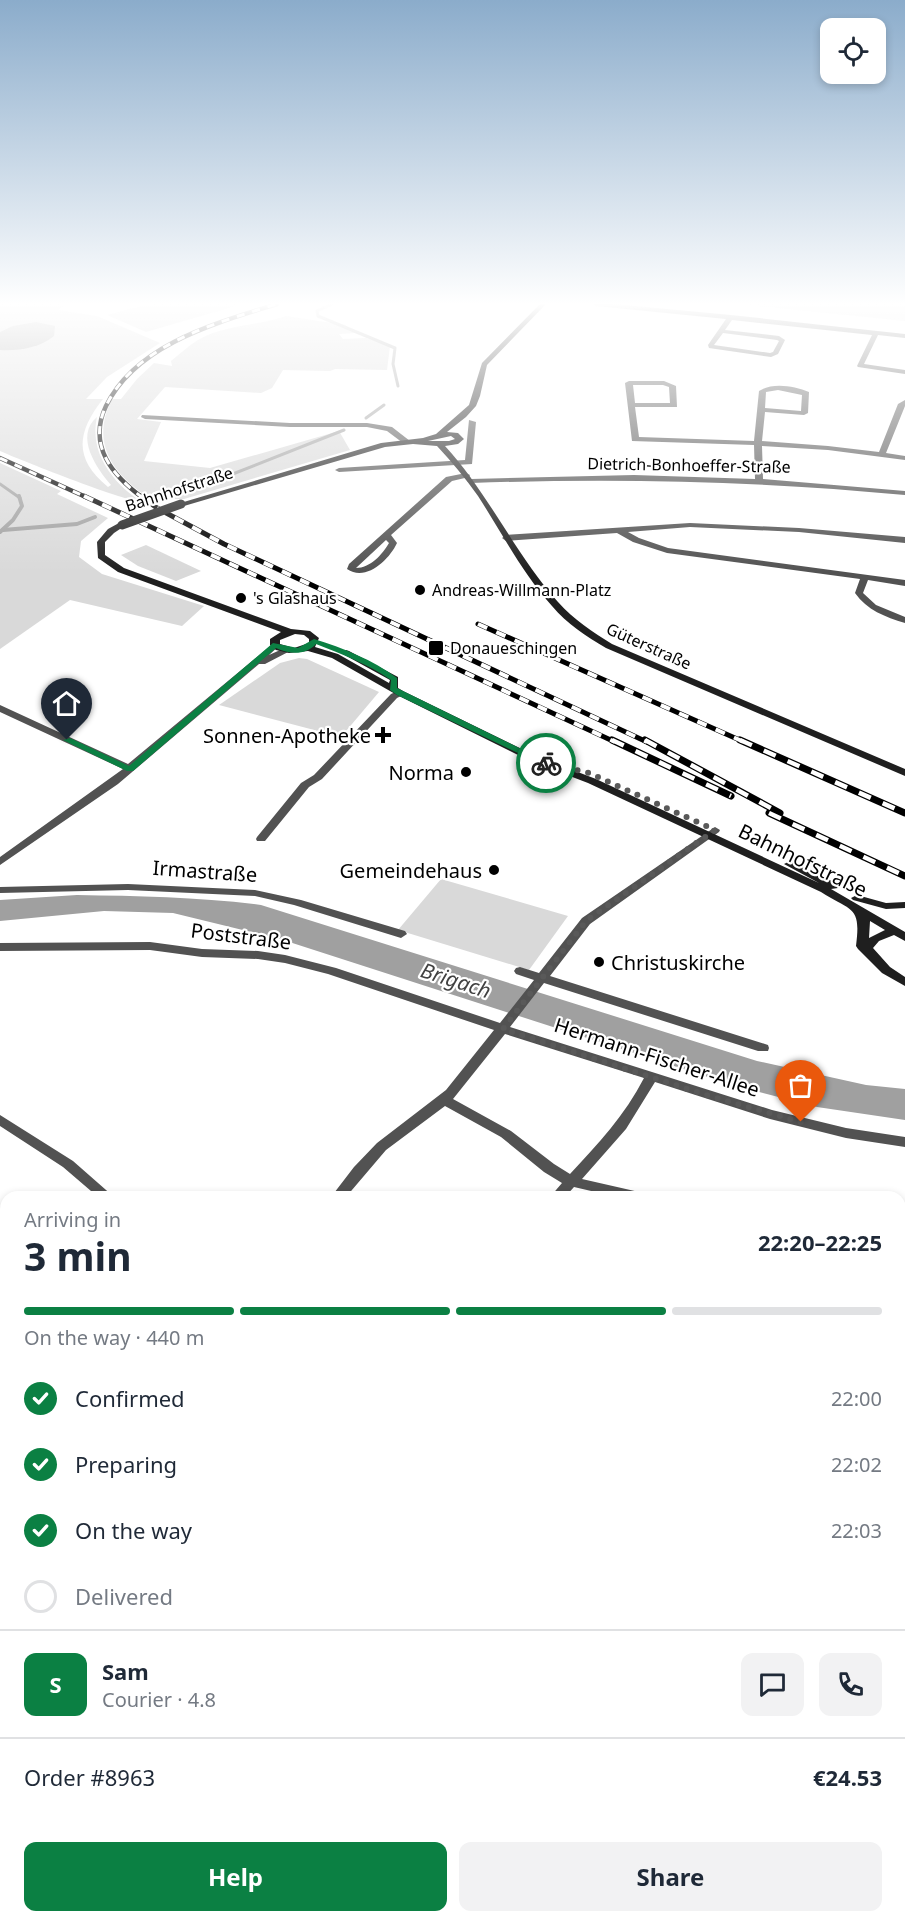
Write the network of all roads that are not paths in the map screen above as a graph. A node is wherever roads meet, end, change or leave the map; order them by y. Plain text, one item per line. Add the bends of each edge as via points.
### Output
1 (476, 394) edge
2 (630, 394) edge
3 (673, 394) edge
4 (763, 394) edge
5 (805, 394) edge
6 (905, 402) edge
7 (632, 405) junction
8 (761, 410) junction
9 (145, 417) dead end
10 (457, 421) junction
11 (472, 422) dead end
12 (895, 423) junction
13 (905, 424) edge
14 (440, 434) junction
15 (452, 434) junction
16 (403, 438) junction
17 (434, 442) junction
18 (758, 443) junction
19 (451, 444) junction
20 (882, 454) junction
21 (905, 458) edge
22 (456, 460) junction
23 (339, 470) dead end
24 (469, 478) junction
25 (759, 480) junction
26 (905, 493) edge
27 (617, 529) junction
28 (387, 535) junction
29 (506, 538) junction
30 (905, 540) edge
31 (865, 577) junction
32 (905, 583) edge
33 (247, 616) junction
34 (905, 620) edge
35 (290, 632) junction
36 (276, 641) junction
37 (311, 645) junction
38 (287, 650) junction
39 (250, 668) junction
40 (397, 691) junction
41 (0, 708) edge
42 (130, 770) junction
43 (905, 773) edge
44 (711, 833) junction
45 (261, 839) dead end
46 (0, 862) edge
47 (0, 890) edge
48 (856, 902) junction
49 (905, 905) edge
50 (901, 933) edge
51 (401, 934) dead end
52 (0, 947) edge
53 (868, 952) junction
54 (520, 971) dead end
55 (538, 981) junction
56 (905, 982) edge
57 (503, 1029) junction
58 (763, 1048) dead end
59 (651, 1077) junction
60 (445, 1100) junction
61 (0, 1120) edge
62 (905, 1142) edge
63 (570, 1181) junction
64 (100, 1191) edge
65 (343, 1191) edge
66 (562, 1191) edge
67 (613, 1191) edge

1 - 10 main road via 475,401
2 - 7 street
3 - 7 street via 674,405
4 - 8 street
5 - 8 street via 804,412
6 - 12 street
7 - 18 street via 636,439
8 - 18 street
9 - 16 street via 367,425 389,429
10 - 14 main road
10 - 15 main road
11 - 22 street via 469,462
12 - 13 street
12 - 20 street
14 - 15 main road
14 - 17 main road
15 - 19 main road, Güterstraße via 460,439
16 - 17 main road, Bahnhofstraße
16 - 33 main road, Bahnhofstraße, bridge via 182,504 122,525 101,542 100,556 108,563
17 - 19 main road, Bahnhofstraße
17 - 22 main road, Güterstraße
18 - 20 street
18 - 25 street
19 - 22 main road, Güterstraße
20 - 21 street
22 - 23 street
22 - 24 main road, Güterstraße
24 - 25 street, Dietrich-Bonhoeffer-Straße via 646,476
24 - 28 street via 449,479
24 - 29 main road, Güterstraße
25 - 26 street, Dietrich-Bonhoeffer-Straße
27 - 29 street
27 - 30 street via 733,526
27 - 31 street via 667,550
28 - 28 street via 352,566 351,569 368,569 393,546
29 - 43 main road, Güterstraße via 553,601 579,629 595,639
31 - 32 street
31 - 34 street via 859,593 862,598
33 - 35 main road, Bahnhofstraße
33 - 36 main road, Bahnhofstraße
35 - 36 main road
35 - 37 main road, Bahnhofstraße via 311,635
36 - 38 main road, Bahnhofstraße
36 - 39 street
37 - 38 main road
37 - 40 main road, Bahnhofstraße via 350,655 386,673 395,679
38 - 39 street
39 - 42 street
40 - 44 main road, Bahnhofstraße via 549,765
40 - 45 street via 318,777 305,785
41 - 42 street
42 - 46 street
44 - 48 main road, Bahnhofstraße via 819,878
44 - 55 street via 586,921
47 - 51 street, Irmastraße via 128,887 255,892
48 - 49 main road
48 - 50 main road, Bahnhofstraße
48 - 53 main road via 865,923 862,946
50 - 53 main road via 875,938
52 - 57 street, Poststraße via 150,946 276,958 332,971
53 - 56 main road
54 - 55 street
55 - 57 street
55 - 58 street
57 - 59 street, Hermann-Fischer-Allee
57 - 60 street
59 - 62 street, Hermann-Fischer-Allee via 801,1122
59 - 63 street via 623,1124
60 - 63 street via 506,1134
60 - 65 street via 368,1158
61 - 64 street via 68,1164
63 - 66 street
63 - 67 street

